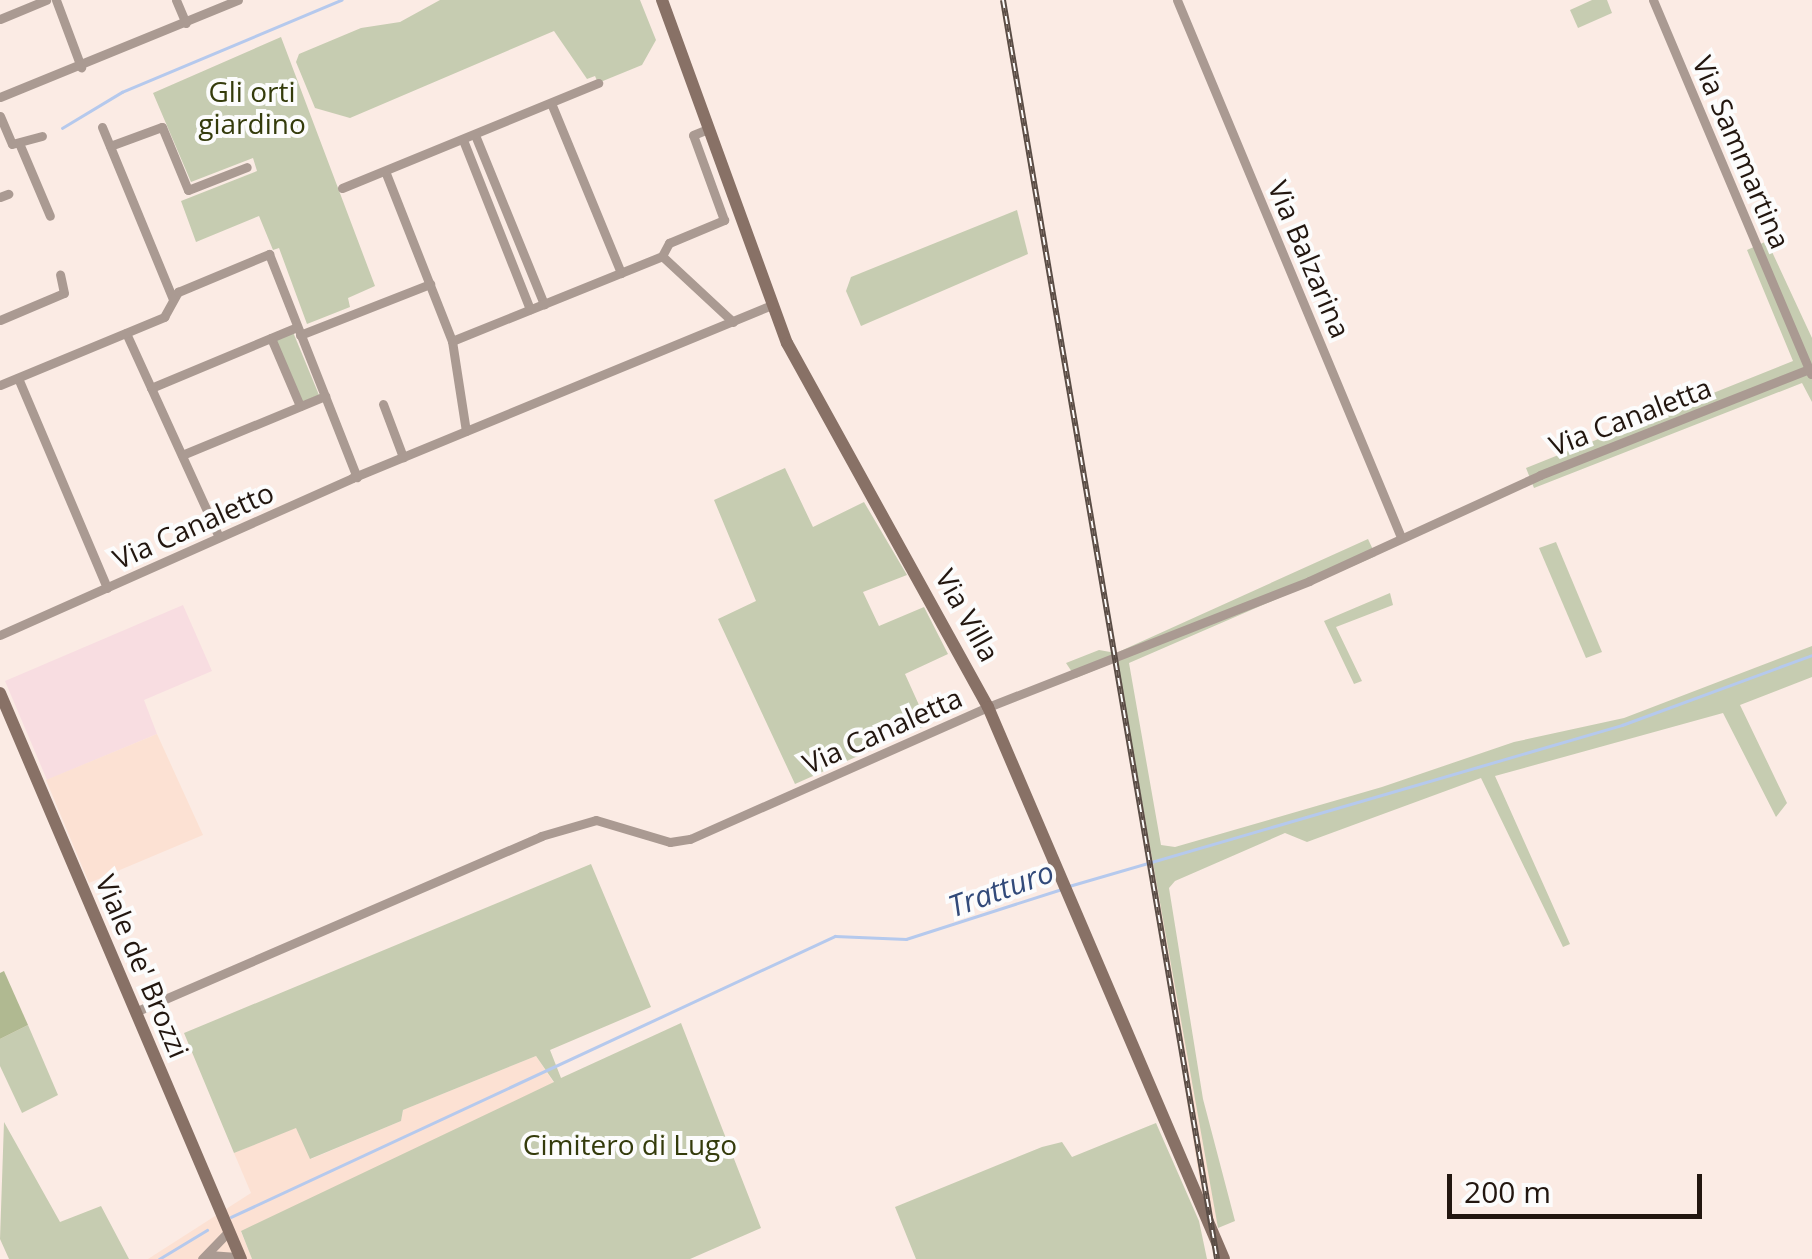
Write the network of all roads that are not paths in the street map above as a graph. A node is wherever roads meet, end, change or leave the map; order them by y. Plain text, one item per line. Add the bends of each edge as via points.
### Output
1 (46, 0) edge
2 (56, 0) edge
3 (176, 0) edge
4 (238, 0) edge
5 (662, 0) edge
6 (1176, 0) edge
7 (1653, 0) edge
8 (0, 19) edge
9 (186, 22) junction
10 (81, 66) junction
11 (598, 83) dead end
12 (0, 97) edge
13 (551, 103) junction
14 (0, 116) edge
15 (102, 128) dead end
16 (708, 129) junction
17 (475, 135) junction
18 (42, 136) dead end
19 (463, 140) junction
20 (19, 143) junction
21 (110, 146) junction
22 (247, 167) dead end
23 (385, 171) junction
24 (342, 188) dead end
25 (50, 216) dead end
26 (662, 256) junction
27 (621, 273) junction
28 (60, 274) dead end
29 (430, 284) junction
30 (173, 298) junction
31 (544, 304) junction
32 (771, 305) junction
33 (530, 309) junction
34 (0, 320) edge
35 (733, 322) junction
36 (299, 331) junction
37 (126, 333) junction
38 (271, 338) junction
39 (452, 340) junction
40 (1811, 372) edge
41 (18, 378) junction
42 (0, 385) edge
43 (151, 388) junction
44 (324, 396) junction
45 (383, 404) dead end
46 (300, 406) junction
47 (466, 431) junction
48 (182, 455) junction
49 (404, 458) junction
50 (357, 476) junction
51 (219, 537) junction
52 (1402, 537) junction
53 (106, 588) junction
54 (0, 634) edge
55 (0, 693) edge
56 (988, 707) junction
57 (135, 1012) junction
58 (229, 1231) junction
59 (206, 1257) edge
60 (240, 1258) edge
61 (1224, 1259) edge

1 - 8 street
2 - 10 street
3 - 9 street
4 - 9 street
5 - 16 street, Via Villa
6 - 52 street, Via Balzarina
7 - 40 street, Via Sammartina
9 - 10 street
10 - 12 street
11 - 13 street
13 - 17 street
13 - 27 street
14 - 20 street via 12,144
15 - 21 street
16 - 26 street via 693,135 724,220 668,243
16 - 32 street, Via Villa
17 - 19 street
17 - 31 street
18 - 20 street
19 - 23 street
19 - 33 street
20 - 25 street
21 - 22 street via 162,126 188,190
21 - 30 street
23 - 24 street
23 - 29 street
26 - 27 street
26 - 35 street
27 - 31 street
28 - 34 street via 64,293
29 - 36 street
29 - 39 street
30 - 36 street via 269,254
30 - 37 street via 164,317
31 - 33 street
32 - 35 street, Via Canaletto
32 - 56 street, Via Villa via 839,444
33 - 39 street
35 - 47 street, Via Canaletto
36 - 38 street
36 - 44 street
37 - 41 street
37 - 43 street
38 - 43 street
38 - 46 street
39 - 47 street
40 - 52 street, Via Canaletta via 1540,475
41 - 42 street
41 - 53 street
43 - 48 street
44 - 46 street
44 - 50 street
45 - 49 street
46 - 48 street
47 - 49 street, Via Canaletto
48 - 51 street
49 - 50 street, Via Canaletto
50 - 51 street, Via Canaletto
51 - 53 street, Via Canaletto
52 - 56 street, Via Canaletta via 1309,581
53 - 54 street, Via Canaletto
55 - 57 street, Viale de' Brozzi
56 - 57 street, Via Canaletta via 721,826 670,842 596,820 541,836
56 - 61 street, Via Villa
57 - 58 street, Viale de' Brozzi
58 - 59 street
58 - 60 street, Viale de' Brozzi
59 - 60 street

